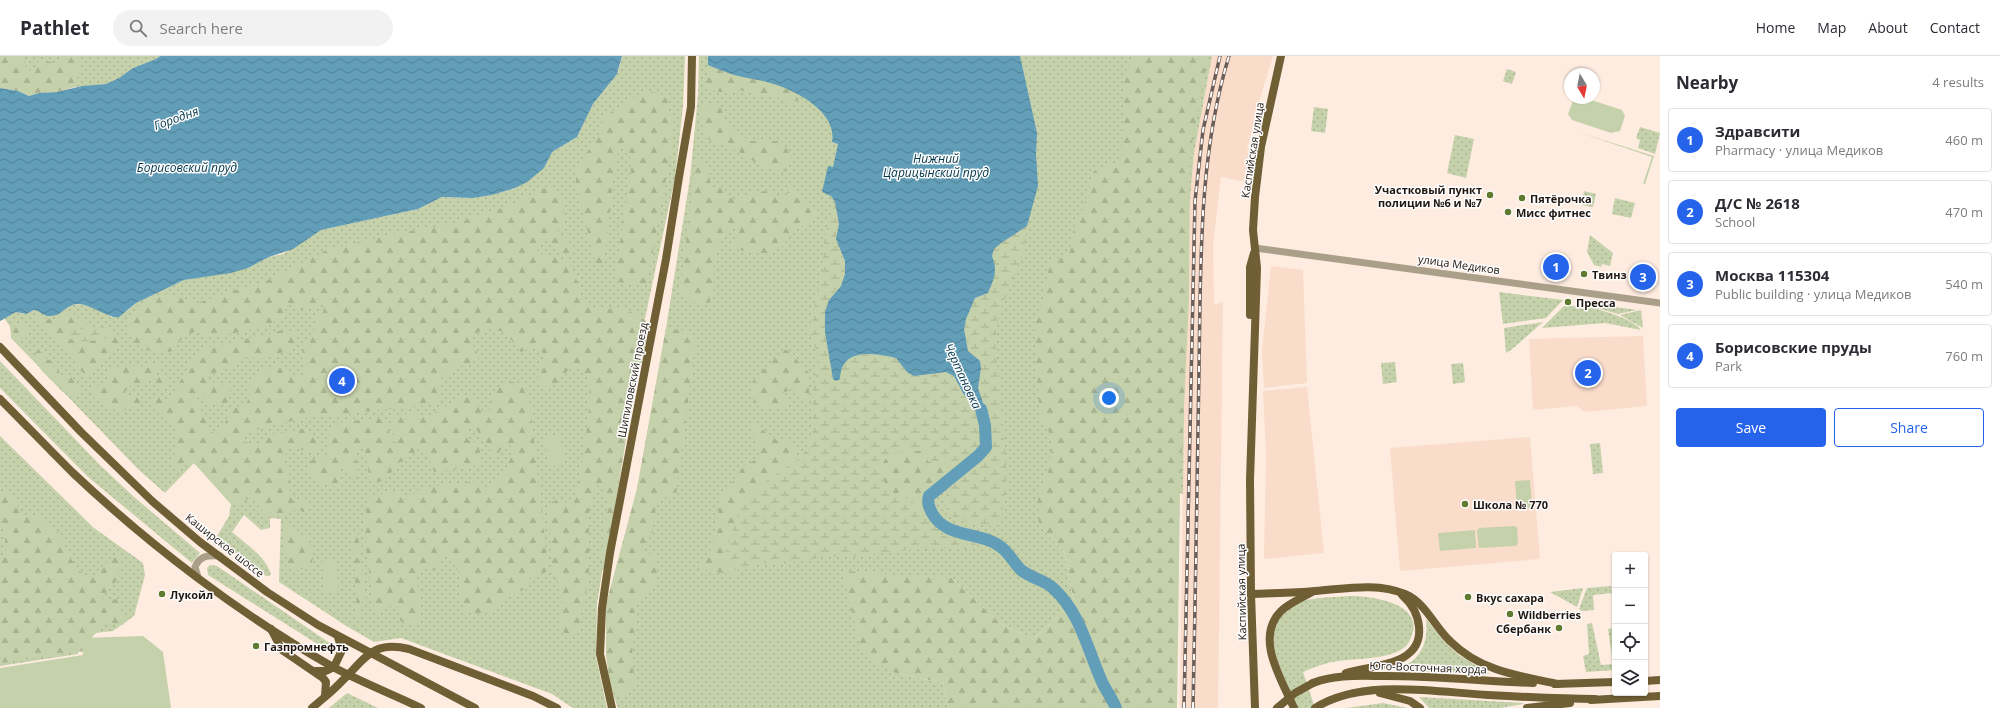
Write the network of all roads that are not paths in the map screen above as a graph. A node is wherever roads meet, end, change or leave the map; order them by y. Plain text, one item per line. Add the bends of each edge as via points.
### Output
1 (692, 56) edge
2 (1281, 56) edge
3 (1255, 248) junction
4 (1660, 303) edge
5 (0, 348) edge
6 (0, 399) edge
7 (220, 556) junction
8 (198, 578) junction
9 (1314, 591) junction
10 (1398, 592) junction
11 (1251, 594) junction
12 (271, 629) junction
13 (338, 637) junction
14 (369, 652) junction
15 (334, 667) junction
16 (315, 671) junction
17 (349, 674) junction
18 (1332, 677) junction
19 (1660, 680) edge
20 (1648, 681) edge
21 (1612, 682) edge
22 (1558, 684) junction
23 (1362, 691) junction
24 (325, 696) junction
25 (1660, 696) edge
26 (1595, 699) junction
27 (1316, 707) edge
28 (312, 708) edge
29 (421, 708) edge
30 (475, 708) edge
31 (557, 708) edge
32 (612, 708) edge
33 (1255, 708) edge
34 (1277, 708) edge
35 (1294, 708) edge
36 (1420, 708) edge
37 (1527, 708) edge

1 - 32 main road, Шипиловский проезд via 691,107 602,608 600,654
2 - 3 main road, Каспийская улица via 1259,166 1253,230
3 - 4 street, улица Медиков
3 - 11 main road, Каспийская улица via 1257,268 1251,476
5 - 7 main road, Каширское шоссе via 152,501
6 - 8 main road via 112,508
7 - 8 street via 210,555 201,558 196,567
7 - 13 main road, Каширское шоссе via 267,592
8 - 12 main road
9 - 10 main road via 1371,587
9 - 11 main road
9 - 35 main road via 1281,611 1272,624 1270,634 1274,661
10 - 18 main road via 1410,603 1419,624 1419,638 1412,650 1407,656 1391,663
10 - 22 main road via 1422,605 1449,640 1473,659 1501,672
11 - 33 main road, Каспийская улица
12 - 15 main road
12 - 16 main road via 282,650
13 - 14 main road, Каширское шоссе
13 - 15 main road via 342,650
14 - 17 main road
14 - 30 main road, Каширское шоссе
14 - 31 main road via 388,646 409,649 533,696
15 - 16 main road via 326,671
15 - 17 main road
16 - 24 main road via 326,682
17 - 24 main road
17 - 29 main road
18 - 22 main road, Юго-Восточная хорда via 1408,676
18 - 34 main road, Юго-Восточная хорда, bridge via 1313,683 1295,693
19 - 20 main road
21 - 22 main road, Юго-Восточная хорда
23 - 26 main road via 1409,690
23 - 27 main road via 1339,696
23 - 36 main road via 1396,696
24 - 28 main road
25 - 26 main road
26 - 37 main road

